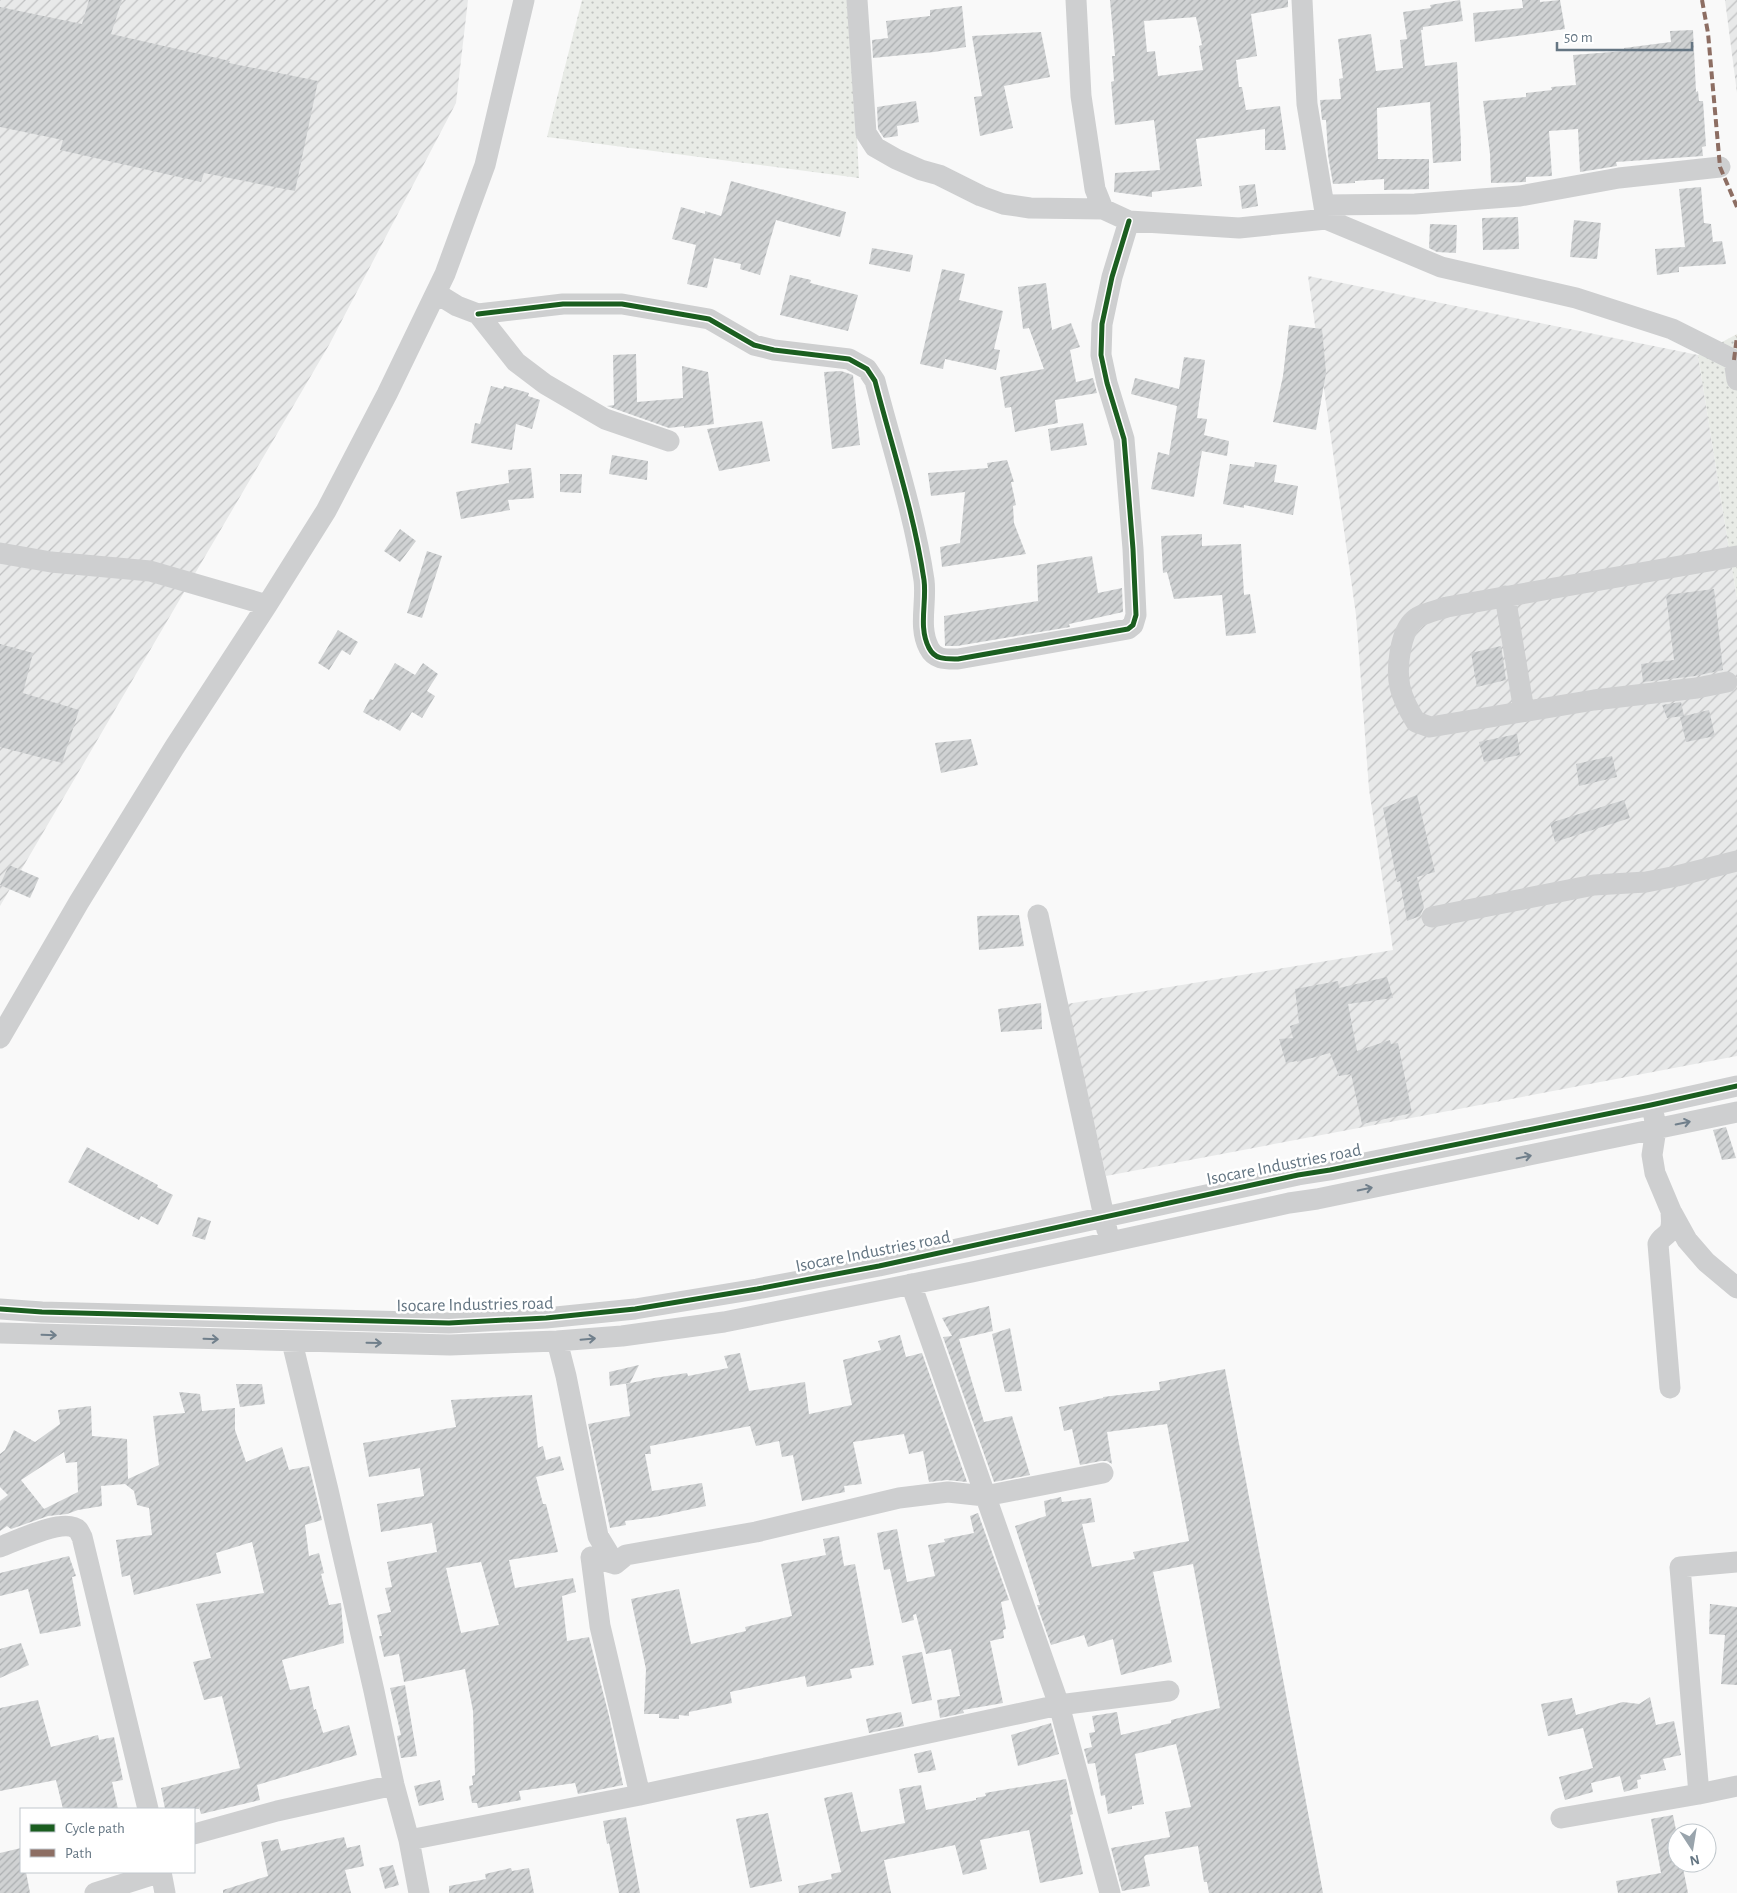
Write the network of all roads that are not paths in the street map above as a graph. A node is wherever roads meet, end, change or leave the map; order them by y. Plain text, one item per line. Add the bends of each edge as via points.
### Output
1 (524, 0) edge
2 (857, 0) edge
3 (1076, 0) edge
4 (1305, 0) edge
5 (1720, 167) dead end
6 (1103, 209) junction
7 (1326, 212) junction
8 (1129, 222) junction
9 (436, 293) junction
10 (478, 314) junction
11 (1737, 380) edge
12 (669, 441) dead end
13 (0, 553) edge
14 (1737, 556) edge
15 (1505, 596) junction
16 (267, 605) junction
17 (1727, 682) dead end
18 (1524, 711) junction
19 (1737, 860) edge
20 (1038, 915) dead end
21 (1432, 917) dead end
22 (0, 1038) edge
23 (1737, 1086) edge
24 (1651, 1105) junction
25 (1737, 1112) edge
26 (1656, 1129) junction
27 (1671, 1211) junction
28 (1104, 1216) junction
29 (1110, 1242) junction
30 (910, 1284) junction
31 (1737, 1288) edge
32 (0, 1310) edge
33 (0, 1333) edge
34 (292, 1342) junction
35 (557, 1342) junction
36 (1670, 1388) dead end
37 (1103, 1473) dead end
38 (985, 1496) junction
39 (0, 1547) edge
40 (1737, 1562) edge
41 (615, 1564) junction
42 (1169, 1691) dead end
43 (1059, 1705) junction
44 (394, 1785) junction
45 (1737, 1786) edge
46 (1699, 1794) junction
47 (640, 1796) junction
48 (148, 1808) edge
49 (1561, 1818) dead end
50 (195, 1834) edge
51 (409, 1840) junction
52 (158, 1873) edge
53 (161, 1873) edge
54 (95, 1893) edge
55 (165, 1893) edge
56 (419, 1893) edge
57 (1110, 1893) edge

1 - 9 street via 485,165
2 - 6 street via 866,132 875,146 896,160 1003,204 1030,208
3 - 6 street via 1082,105 1095,189
4 - 7 street via 1308,104
5 - 7 street via 1619,178 1520,196
6 - 8 street
7 - 8 street via 1239,228
7 - 11 street via 1440,267 1576,298 1672,328 1734,360
8 - 10 street via 1102,324 1101,354 1124,439 1133,549 1136,615 1133,625 1128,629 958,659 933,655 928,647 924,629 924,582 904,488 875,381 867,369 849,359 754,345 709,319 622,304 563,304
9 - 10 street
9 - 16 street via 326,511
10 - 12 street via 516,362 545,384 605,419
13 - 16 street via 51,562 150,571
14 - 15 street
15 - 18 street
15 - 18 street via 1446,607 1414,619 1404,633 1400,650 1400,686 1416,722 1430,727
16 - 22 street via 159,772
17 - 18 street
19 - 21 street via 1646,882 1594,885
20 - 28 street
23 - 24 street, Isocare Industries road
24 - 26 street
24 - 28 street, Isocare Industries road
26 -> 25 street
26 - 27 street via 1652,1154 1655,1173
29 -> 26 street
27 - 31 street via 1687,1240 1706,1262
27 - 36 street via 1670,1231 1660,1238 1658,1244
28 - 29 street
28 - 32 street, Isocare Industries road via 1023,1236 757,1289 635,1309 546,1318 449,1323
29 - 30 street
35 -> 30 street via 724,1322
30 - 38 street
33 -> 34 street
34 -> 35 street via 450,1345
34 - 44 street
35 - 41 street via 598,1536
37 - 38 street
38 - 41 street via 948,1492 899,1498 756,1532 647,1550 626,1555
38 - 43 street
39 - 48 street via 59,1526 78,1530
40 - 46 street via 1680,1567
41 - 47 street via 591,1557 600,1626
42 - 43 street
43 - 47 street
43 - 57 street
44 - 50 street via 277,1811
44 - 51 street
45 - 46 street
46 - 49 street
47 - 51 street
51 - 56 street
52 - 54 street
53 - 55 street

